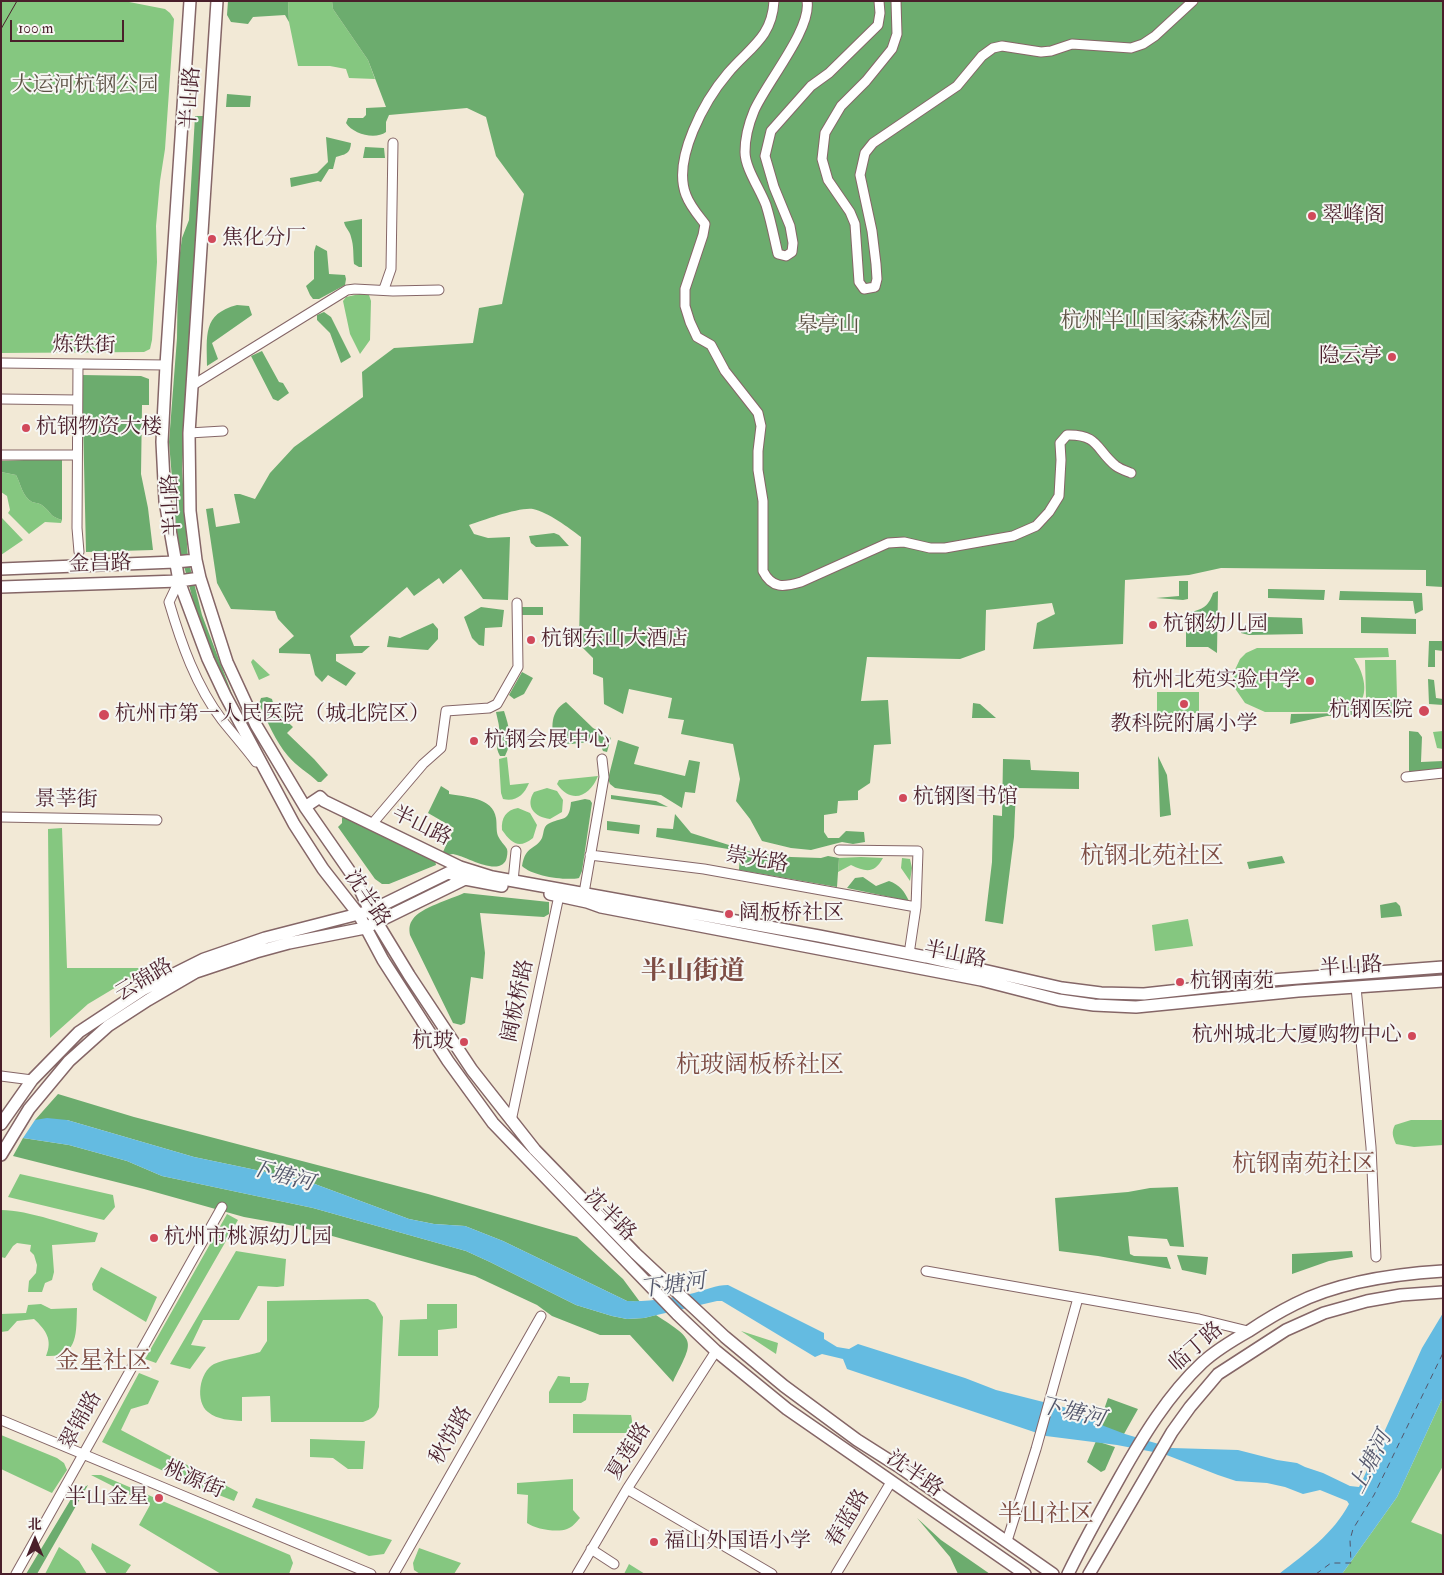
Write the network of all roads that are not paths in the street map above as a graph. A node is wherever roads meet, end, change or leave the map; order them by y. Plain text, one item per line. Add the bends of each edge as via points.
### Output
1 (190, 1) edge
2 (217, 1) edge
3 (774, 1) edge
4 (807, 1) edge
5 (879, 1) edge
6 (896, 1) edge
7 (1193, 1) edge
8 (393, 143) dead end
9 (384, 289) junction
10 (439, 290) dead end
11 (1, 363) edge
12 (78, 364) junction
13 (166, 365) junction
14 (193, 385) junction
15 (1, 399) edge
16 (77, 400) junction
17 (223, 431) dead end
18 (189, 433) junction
19 (1, 455) edge
20 (77, 455) junction
21 (1131, 473) dead end
22 (79, 552) dead end
23 (196, 560) junction
24 (175, 562) junction
25 (1, 569) edge
26 (200, 578) junction
27 (179, 580) junction
28 (1, 587) edge
29 (517, 603) dead end
30 (602, 759) dead end
31 (1443, 773) edge
32 (1406, 777) dead end
33 (273, 785) junction
34 (305, 807) junction
35 (1, 817) edge
36 (157, 820) dead end
37 (372, 824) junction
38 (839, 850) dead end
39 (516, 851) dead end
40 (590, 855) junction
41 (464, 872) junction
42 (513, 881) junction
43 (560, 892) junction
44 (584, 892) junction
45 (916, 906) junction
46 (365, 913) junction
47 (378, 923) junction
48 (365, 928) junction
49 (909, 954) junction
50 (1443, 967) edge
51 (1443, 981) edge
52 (1356, 987) junction
53 (1, 1076) edge
54 (32, 1080) junction
55 (511, 1122) junction
56 (1, 1124) edge
57 (1, 1155) edge
58 (222, 1207) dead end
59 (1376, 1257) dead end
60 (926, 1271) dead end
61 (1443, 1271) edge
62 (1443, 1292) edge
63 (1078, 1298) junction
64 (541, 1316) dead end
65 (1248, 1332) junction
66 (716, 1351) junction
67 (1, 1420) edge
68 (84, 1454) junction
69 (892, 1482) junction
70 (627, 1489) junction
71 (1007, 1541) junction
72 (591, 1549) junction
73 (614, 1564) dead end
74 (16, 1574) edge
75 (371, 1574) edge
76 (394, 1574) edge
77 (577, 1574) edge
78 (772, 1574) edge
79 (836, 1574) edge
80 (1025, 1574) edge
81 (1053, 1574) edge
82 (1068, 1574) edge
83 (1089, 1574) edge

1 - 13 main road, 半山路
2 - 14 main road, 半山路
3 - 21 street via 768,30 728,73 702,114 687,148 683,168 686,195 705,224 685,290 685,306 697,337 711,345 725,371 758,413 761,426 758,470 763,501 763,571 768,580 788,586 801,582 888,543 945,548 1014,536 1036,526 1059,496 1060,443 1066,436 1079,435 1091,440 1117,467
4 - 5 street via 807,16 796,39 754,110 745,154 765,203 778,254 786,256 792,252 793,235 770,178 765,156 771,131 811,86 878,25
6 - 7 street via 898,34 892,49 841,106 825,133 822,159 828,180 855,224 859,282 864,289 875,287 877,279 872,231 860,175 865,153 873,143 957,86 993,48 1002,46 1041,52 1072,44 1131,48 1155,36
8 - 9 street via 391,269
9 - 10 street
9 - 14 street via 347,290
11 - 12 street, 炼铁街
12 - 13 street, 炼铁街
12 - 16 street
13 - 24 main road, 半山路 via 165,501
14 - 18 main road, 半山路
15 - 16 street
16 - 20 street
17 - 18 street
18 - 23 main road, 半山路 via 190,511
19 - 20 street
20 - 22 street
23 - 24 main road, 金昌路
23 - 26 main road, 半山路
24 - 25 main road, 金昌路
24 - 27 main road, 半山路
26 - 27 main road, 金昌路
26 - 34 main road, 半山路 via 227,662 256,725
27 - 28 main road, 金昌路
27 - 33 main road, 半山路 via 208,660
27 - 33 street via 170,602 194,670 222,720
29 - 37 street via 518,667 498,704 489,708 446,711 440,748
30 - 40 street via 604,777
31 - 32 street
33 - 46 main road, 沈半路 via 323,869
34 - 37 main road, 半山路 via 320,797
34 - 46 main road, 沈半路 via 355,879
35 - 36 street, 景莘街
37 - 41 main road, 半山路
38 - 45 street via 918,851
39 - 42 street
40 - 44 street
40 - 45 street, 崇光路 via 704,869
41 - 42 main road, 半山路
41 - 43 main road, 半山路
41 - 46 main road, 半山路 via 449,872
41 - 47 main road
42 - 43 main road, 半山路
43 - 44 main road, 半山路
43 - 52 main road, 半山路 via 610,909 981,980 1059,1000 1094,1005 1136,1007
43 - 55 street, 阔板桥路
44 - 49 main road, 半山路
45 - 49 street
46 - 47 main road, 沈半路
46 - 48 main road, 沈半路
46 - 54 main road, 云锦路 via 265,938 204,959 144,988 79,1032
47 - 48 main road
47 - 55 main road, 沈半路 via 472,1070
48 - 57 main road, 云锦路 via 256,952 196,972 148,1000 108,1026 69,1061 29,1109
48 - 66 main road, 沈半路 via 448,1061 493,1123
49 - 50 main road, 半山路 via 1101,994 1144,994
51 - 52 main road, 半山路
52 - 59 street via 1370,1139
53 - 54 street
54 - 56 main road, 云锦路
55 - 71 main road, 沈半路 via 634,1253 739,1350 820,1413
58 - 68 street, 翠锦路
60 - 63 street
61 - 65 main road, 临丁路 via 1368,1280 1331,1290 1297,1303
62 - 83 main road, 临丁路 via 1401,1295 1324,1313 1286,1330 1218,1374 1172,1432
63 - 65 street via 1199,1319
63 - 71 street
64 - 76 street, 秋悦路
65 - 82 main road, 临丁路 via 1203,1362 1175,1393 1133,1454
66 - 69 main road, 沈半路 via 787,1409
66 - 70 street, 夏莲路
67 - 68 street, 桃源街
68 - 74 street, 翠锦路
68 - 75 street, 桃源街
69 - 79 street, 春蓝路
69 - 80 main road, 沈半路
70 - 72 street, 夏莲路
70 - 78 street
71 - 81 main road, 沈半路
72 - 73 street
72 - 77 street, 夏莲路

